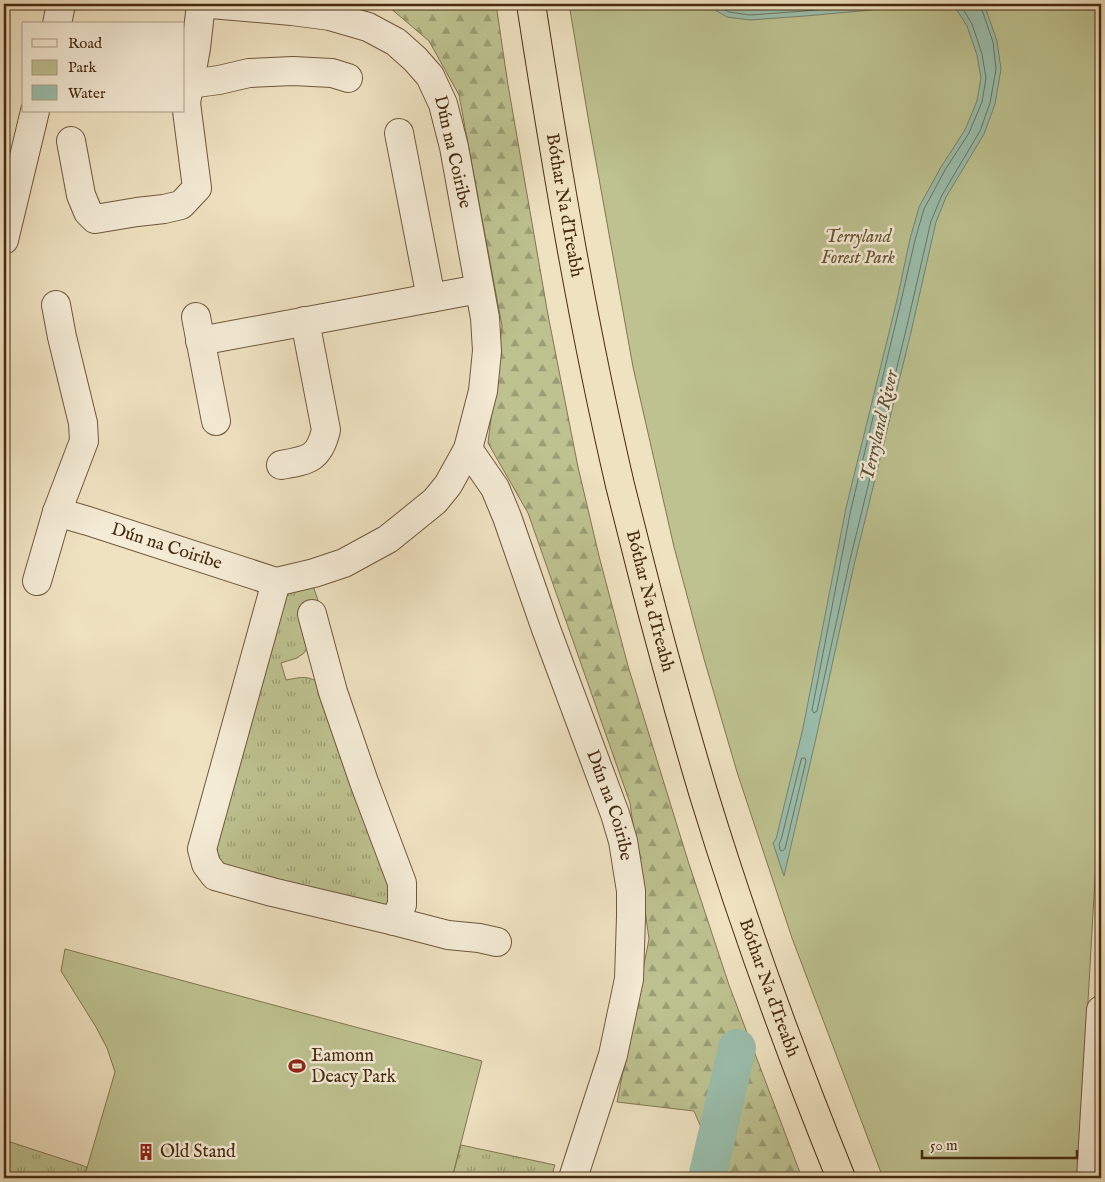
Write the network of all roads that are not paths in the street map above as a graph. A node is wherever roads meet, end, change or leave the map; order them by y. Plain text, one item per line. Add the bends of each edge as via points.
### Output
1 (62, 4) edge
2 (201, 4) edge
3 (211, 4) edge
4 (531, 4) edge
5 (58, 22) edge
6 (348, 78) dead end
7 (189, 84) junction
8 (35, 112) edge
9 (399, 133) dead end
10 (71, 141) dead end
11 (4, 240) edge
12 (479, 289) junction
13 (431, 298) junction
14 (56, 305) dead end
15 (305, 321) junction
16 (216, 421) dead end
17 (468, 449) junction
18 (282, 465) dead end
19 (57, 512) junction
20 (37, 581) dead end
21 (276, 582) junction
22 (312, 614) dead end
23 (394, 921) junction
24 (497, 942) dead end
25 (1101, 1010) edge
26 (573, 1178) edge
27 (841, 1178) edge
28 (1091, 1178) edge

1 - 5 street
2 - 7 street
3 - 12 street, Dún na Coiribe via 330,16 368,27 396,42 415,59 430,76 443,104 454,147
4 - 27 highway, Bóthar Na dTreabh via 594,361 620,486 655,620 704,793 748,931
6 - 7 street via 332,73 258,72
7 - 10 street via 186,102 197,188 181,205 95,219 88,212 81,195
8 - 11 street
9 - 13 street
12 - 13 street
12 - 17 street, Dún na Coiribe via 487,351 483,391
13 - 15 street
14 - 19 street via 83,423 84,441
15 - 16 street via 198,329
15 - 18 street via 326,430 323,444 314,455 301,462
17 - 21 street, Dún na Coiribe via 448,485 434,501 388,539 344,563
17 - 26 street, Dún na Coiribe via 494,488 507,517 614,810 630,883 629,980 613,1055
19 - 20 street
19 - 21 street, Dún na Coiribe
21 - 23 street via 202,849 206,864 215,876
22 - 23 street via 333,692 402,883 402,906
23 - 24 street via 448,935
25 - 28 street

